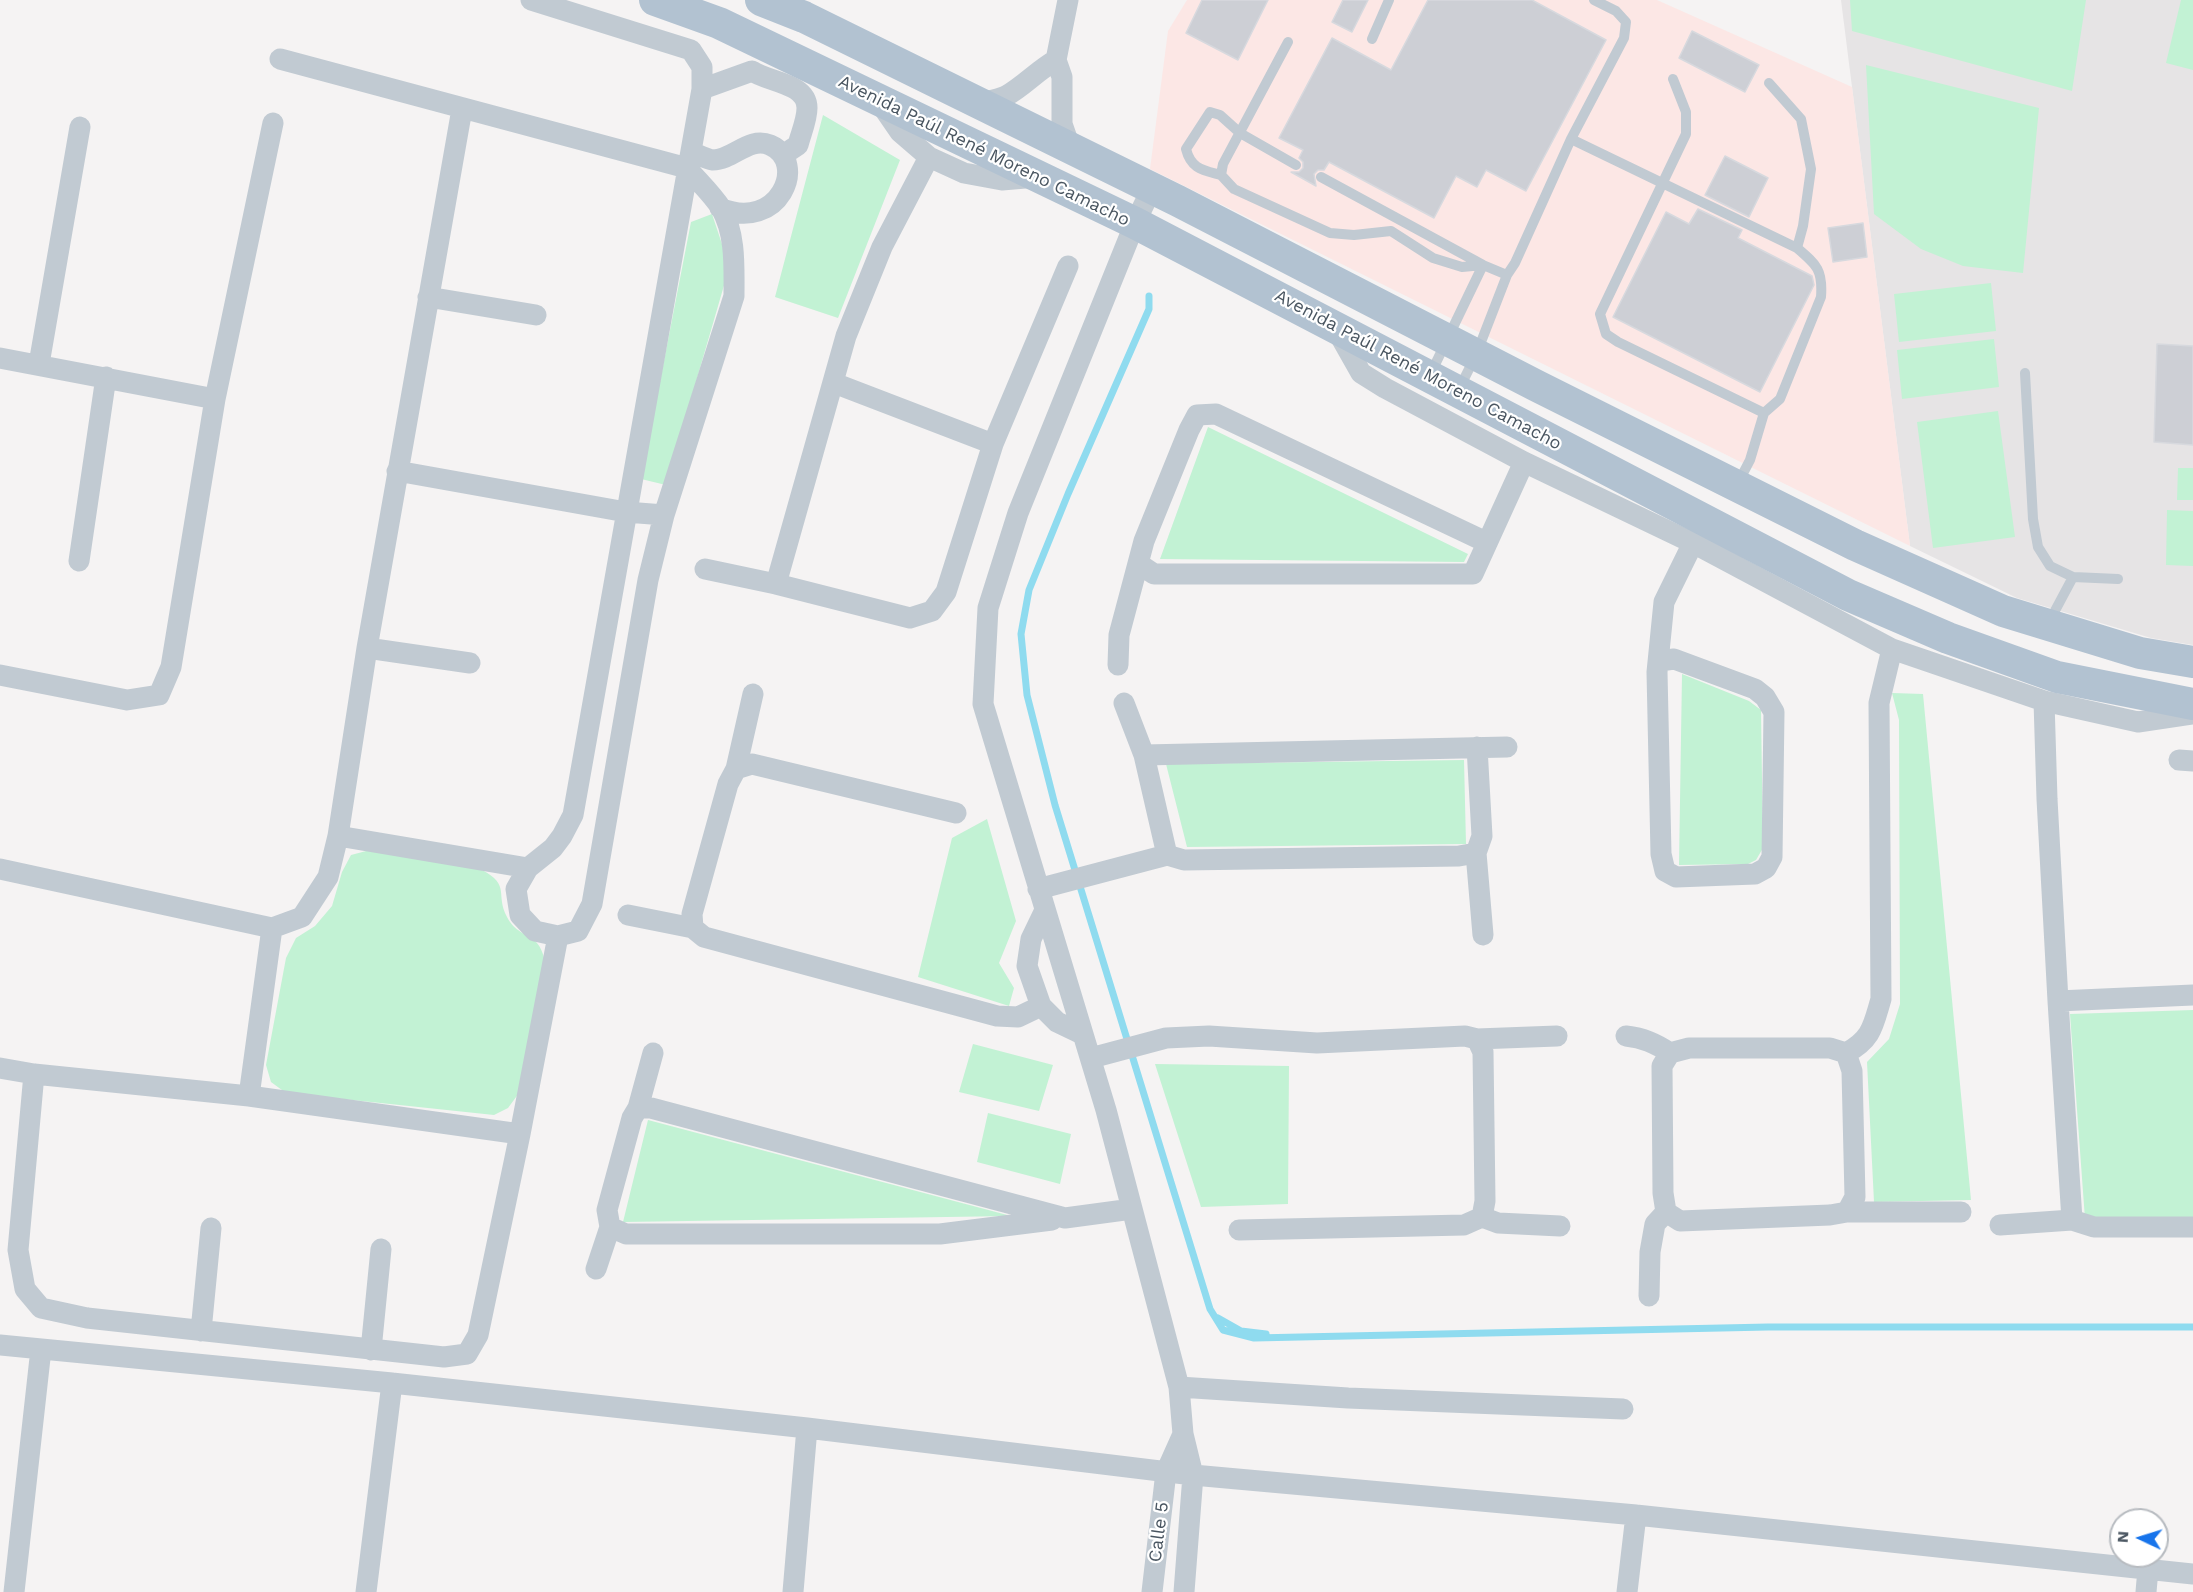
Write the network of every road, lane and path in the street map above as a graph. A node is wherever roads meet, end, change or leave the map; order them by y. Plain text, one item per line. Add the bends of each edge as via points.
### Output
1 (531, 0) edge
2 (655, 0) edge
3 (761, 0) edge
4 (1068, 0) edge
5 (1389, 0) edge
6 (1594, 0) edge
7 (1372, 39) dead end
8 (1288, 42) dead end
9 (280, 59) dead end
10 (760, 59) junction
11 (1056, 60) junction
12 (1674, 80) dead end
13 (1769, 83) dead end
14 (702, 89) junction
15 (878, 100) junction
16 (978, 103) junction
17 (462, 110) junction
18 (273, 123) dead end
19 (80, 127) dead end
20 (1240, 133) junction
21 (1571, 139) junction
22 (1070, 147) junction
23 (783, 155) junction
24 (929, 157) junction
25 (689, 160) junction
26 (1296, 165) dead end
27 (1221, 175) junction
28 (1040, 177) junction
29 (1321, 177) dead end
30 (1662, 183) junction
31 (1152, 188) junction
32 (720, 208) junction
33 (1135, 223) junction
34 (1797, 248) junction
35 (1483, 265) junction
36 (1068, 266) dead end
37 (1508, 275) junction
38 (428, 297) junction
39 (536, 315) dead end
40 (1334, 327) junction
41 (1447, 340) junction
42 (1476, 355) junction
43 (0, 358) edge
44 (39, 364) junction
45 (2025, 373) dead end
46 (1429, 376) junction
47 (106, 377) junction
48 (834, 383) junction
49 (1458, 391) junction
50 (215, 399) junction
51 (1764, 413) junction
52 (993, 444) junction
53 (1524, 462) junction
54 (397, 471) junction
55 (1736, 486) junction
56 (626, 512) junction
57 (664, 515) junction
58 (1486, 542) junction
59 (1693, 543) junction
60 (79, 561) dead end
61 (1139, 564) junction
62 (705, 569) dead end
63 (2073, 577) junction
64 (2118, 579) dead end
65 (776, 584) junction
66 (2047, 624) junction
67 (367, 648) junction
68 (1892, 649) junction
69 (1660, 661) junction
70 (2193, 662) edge
71 (470, 663) dead end
72 (1118, 665) dead end
73 (0, 675) edge
74 (753, 694) dead end
75 (2044, 701) junction
76 (1124, 703) dead end
77 (2193, 704) edge
78 (2193, 714) edge
79 (1477, 747) junction
80 (1507, 747) dead end
81 (1144, 755) junction
82 (736, 769) junction
83 (956, 813) dead end
84 (338, 836) junction
85 (1476, 853) junction
86 (1167, 855) junction
87 (528, 868) junction
88 (0, 869) edge
89 (1038, 889) junction
90 (1044, 912) junction
91 (628, 915) dead end
92 (272, 928) junction
93 (693, 928) junction
94 (1483, 935) dead end
95 (558, 936) junction
96 (2193, 995) edge
97 (2058, 1001) junction
98 (1041, 1006) junction
99 (1082, 1034) junction
100 (1557, 1036) dead end
101 (1626, 1036) dead end
102 (1478, 1039) junction
103 (653, 1053) dead end
104 (1670, 1053) junction
105 (1846, 1053) junction
106 (1101, 1055) junction
107 (0, 1068) edge
108 (34, 1074) junction
109 (249, 1096) junction
110 (638, 1108) junction
111 (520, 1134) junction
112 (1132, 1209) junction
113 (1666, 1212) junction
114 (1847, 1212) junction
115 (1961, 1212) dead end
116 (1482, 1217) junction
117 (1065, 1218) junction
118 (2072, 1220) junction
119 (2000, 1225) dead end
120 (1560, 1226) dead end
121 (610, 1227) junction
122 (2193, 1227) edge
123 (211, 1228) dead end
124 (1239, 1230) dead end
125 (381, 1249) dead end
126 (596, 1269) dead end
127 (1648, 1296) dead end
128 (201, 1331) junction
129 (0, 1345) edge
130 (41, 1349) junction
131 (371, 1350) junction
132 (392, 1383) junction
133 (1179, 1387) junction
134 (1623, 1408) dead end
135 (807, 1428) junction
136 (1183, 1434) junction
137 (1166, 1472) junction
138 (1194, 1475) junction
139 (1636, 1515) junction
140 (2148, 1569) junction
141 (2193, 1574) edge
142 (14, 1592) edge
143 (366, 1592) edge
144 (793, 1592) edge
145 (1152, 1592) edge
146 (1184, 1592) edge
147 (1628, 1592) edge
148 (2146, 1592) edge

1 - 14 street via 691,50 702,67
2 - 10 main road, Avenida Paúl René Moreno Camacho via 719,23
3 - 16 main road via 804,16
4 - 11 street
5 - 7 lane
6 - 21 lane via 1616,11 1626,22 1624,38
8 - 20 lane
9 - 17 street
10 - 14 street
10 - 15 main road, Avenida Paúl René Moreno Camacho
10 - 23 street via 761,77 794,87 805,98 807,109 798,145
11 - 16 street via 1004,97
11 - 22 street via 1062,77 1062,124
12 - 30 lane via 1686,112 1686,134
13 - 34 lane via 1801,119 1811,169
14 - 25 street
15 - 24 street via 900,132
15 - 28 main road, Avenida Paúl René Moreno Camacho
16 - 22 main road
17 - 25 street
17 - 38 street
18 - 50 street
19 - 44 street
20 - 26 lane
20 - 27 lane
20 - 27 lane via 1221,115 1210,112 1186,149 1189,160 1200,170
21 - 30 lane
21 - 37 lane
22 - 31 main road
23 - 25 street via 769,145 752,144 728,156
23 - 32 street via 788,172 782,195 770,207 735,214
24 - 28 street via 964,173 1002,180
24 - 48 street via 882,247 846,336
25 - 32 street
25 - 56 street
27 - 35 lane via 1234,189 1330,233 1391,231 1433,258 1462,267
28 - 33 main road, Avenida Paúl René Moreno Camacho
29 - 35 lane
30 - 34 lane
30 - 51 lane via 1600,314 1606,334
31 - 33 street, Calle 5
31 - 41 main road
32 - 57 street via 729,227 734,258 734,296
33 - 40 main road, Avenida Paúl René Moreno Camacho
33 - 89 street, Calle 5 via 1018,513 988,608 983,704
34 - 51 lane via 1817,266 1822,281 1821,297 1780,399
35 - 37 lane
35 - 41 lane
36 - 52 street
37 - 42 lane
38 - 39 street
38 - 54 street
40 - 46 main road, Avenida Paúl René Moreno Camacho
40 - 53 street via 1360,373
41 - 42 main road
41 - 46 lane
42 - 49 lane
42 - 55 main road
43 - 44 street
44 - 47 street
45 - 63 lane via 2038,547 2050,566
46 - 49 main road, Avenida Paúl René Moreno Camacho
47 - 50 street
47 - 60 street
48 - 52 street
48 - 65 street
49 - 77 main road, Avenida Paúl René Moreno Camacho via 1848,595 1908,621 2057,677
50 - 73 street via 171,667 159,695 127,700
51 - 55 lane via 1750,460
52 - 65 street via 946,592 932,611 910,618
53 - 58 street
53 - 59 street
54 - 56 street
54 - 67 street
55 - 66 main road via 1897,564 2003,611
56 - 57 street
56 - 87 street via 573,815 553,848
57 - 95 street via 648,580 592,904 578,931
58 - 61 street via 1473,574 1460,575 1154,574
58 - 61 street via 1216,414 1197,416 1189,429 1144,541
59 - 68 street
59 - 69 street via 1664,602
61 - 72 street via 1119,635
62 - 65 street
63 - 64 lane
63 - 66 lane
66 - 70 main road via 2140,653
67 - 71 street
67 - 84 street
68 - 75 street
68 - 105 street via 1879,703 1881,999 1872,1031 1860,1046
69 - 69 street via 1657,672 1661,854 1665,871 1676,877 1755,874 1766,868 1772,857 1774,712 1755,690 1674,659
74 - 82 street
75 - 78 street via 2138,722
75 - 97 street
76 - 81 street
79 - 80 street
79 - 81 street
79 - 85 street via 1482,836
81 - 86 street
82 - 83 street via 752,764
82 - 93 street via 728,784 692,914
84 - 87 street
84 - 92 street via 328,877 302,917
85 - 86 street via 1184,860
85 - 94 street
86 - 89 street
87 - 95 street via 516,889 520,915 535,931
88 - 92 street
89 - 90 street, Calle 5
90 - 98 street via 1031,939 1027,966
90 - 99 street, Calle 5
91 - 93 street
92 - 109 street
93 - 98 street via 704,937 997,1016 1018,1017
95 - 111 street
96 - 97 street
97 - 118 street
98 - 99 street via 1057,1022
99 - 106 street, Calle 5
100 - 102 street
101 - 104 street via 1655,1043
102 - 106 street via 1465,1036 1317,1043 1209,1036 1166,1038
102 - 116 street via 1483,1052
103 - 110 street
104 - 105 street via 1689,1048 1830,1048
104 - 113 street via 1662,1066
105 - 114 street via 1852,1071 1855,1197
106 - 112 street, Calle 5
107 - 108 street
108 - 109 street
108 - 128 street via 18,1250 25,1289 40,1308 87,1318
109 - 111 street
110 - 117 street via 651,1108
110 - 121 street via 607,1210
111 - 131 street via 478,1335 467,1354 444,1358
112 - 117 street
112 - 133 street, Calle 5
113 - 114 street via 1680,1221
113 - 127 street via 1655,1224
114 - 115 street
116 - 120 street via 1498,1223
116 - 124 street via 1464,1225
117 - 121 street via 939,1234 626,1234
118 - 119 street
118 - 122 street via 2094,1227
121 - 126 street
123 - 128 street
125 - 131 street
128 - 131 street
129 - 130 street
130 - 132 street
130 - 142 street
132 - 135 street
132 - 143 street
133 - 134 street via 1348,1398
133 - 136 street, Calle 5
135 - 137 street
135 - 144 street
136 - 137 street, Calle 5
136 - 138 street, Calle 5
137 - 138 street
137 - 145 street, Calle 5
138 - 139 street
138 - 146 street, Calle 5
139 - 140 street
139 - 147 street
140 - 141 street
140 - 148 street

